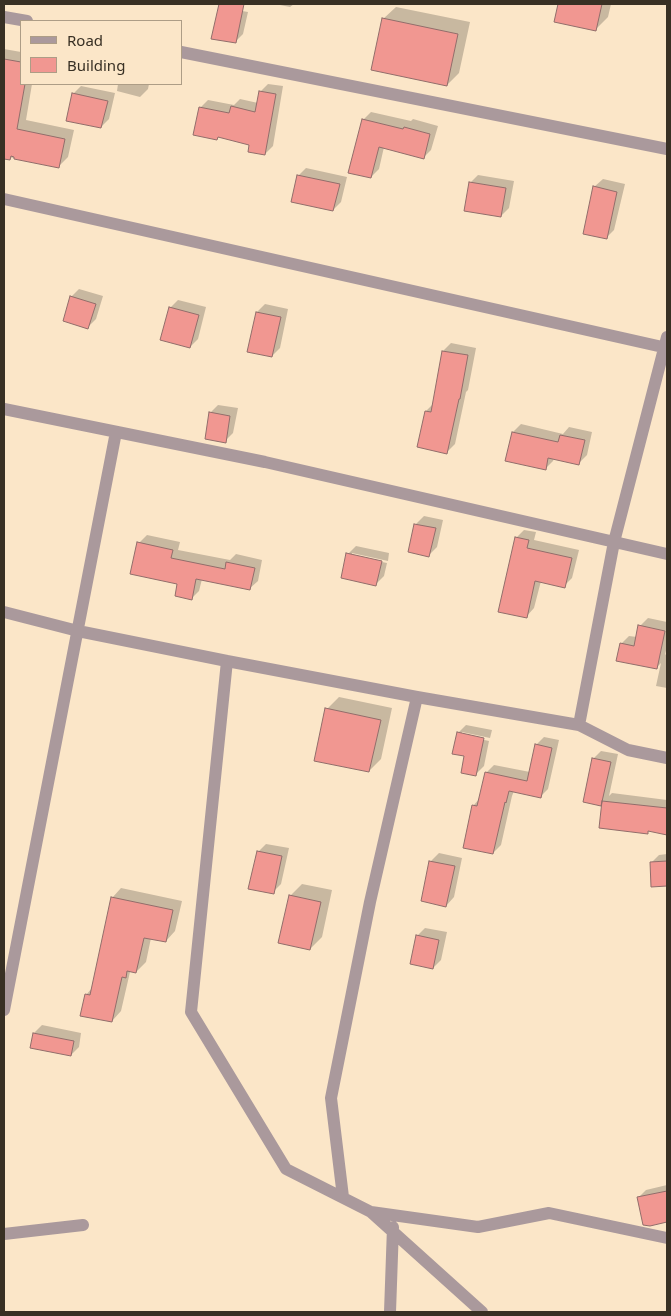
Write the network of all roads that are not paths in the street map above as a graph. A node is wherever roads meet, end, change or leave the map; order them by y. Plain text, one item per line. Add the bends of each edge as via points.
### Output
1 (4, 17) edge
2 (21, 20) edge
3 (182, 52) edge
4 (667, 149) edge
5 (4, 200) edge
6 (666, 344) edge
7 (4, 409) edge
8 (116, 432) junction
9 (614, 542) junction
10 (667, 554) edge
11 (4, 612) edge
12 (78, 631) junction
13 (227, 661) junction
14 (417, 697) junction
15 (579, 725) junction
16 (667, 758) edge
17 (4, 1010) edge
18 (343, 1197) junction
19 (371, 1212) junction
20 (394, 1215) junction
21 (83, 1225) dead end
22 (393, 1231) junction
23 (4, 1234) edge
24 (667, 1238) edge
25 (390, 1312) edge
26 (482, 1312) edge

1 - 2 street
3 - 4 street
5 - 6 street
6 - 9 street
7 - 8 street
8 - 9 street via 265,462
8 - 12 street
9 - 10 street
9 - 15 street
11 - 12 street
12 - 13 street
12 - 17 street
13 - 14 street
13 - 18 street via 191,1012 286,1169
14 - 15 street
14 - 18 street via 370,902 332,1098
15 - 16 street via 628,750
18 - 19 street
19 - 20 street
19 - 22 street
20 - 22 street
20 - 24 street via 478,1227 550,1213
21 - 23 street
22 - 25 street
22 - 26 street

